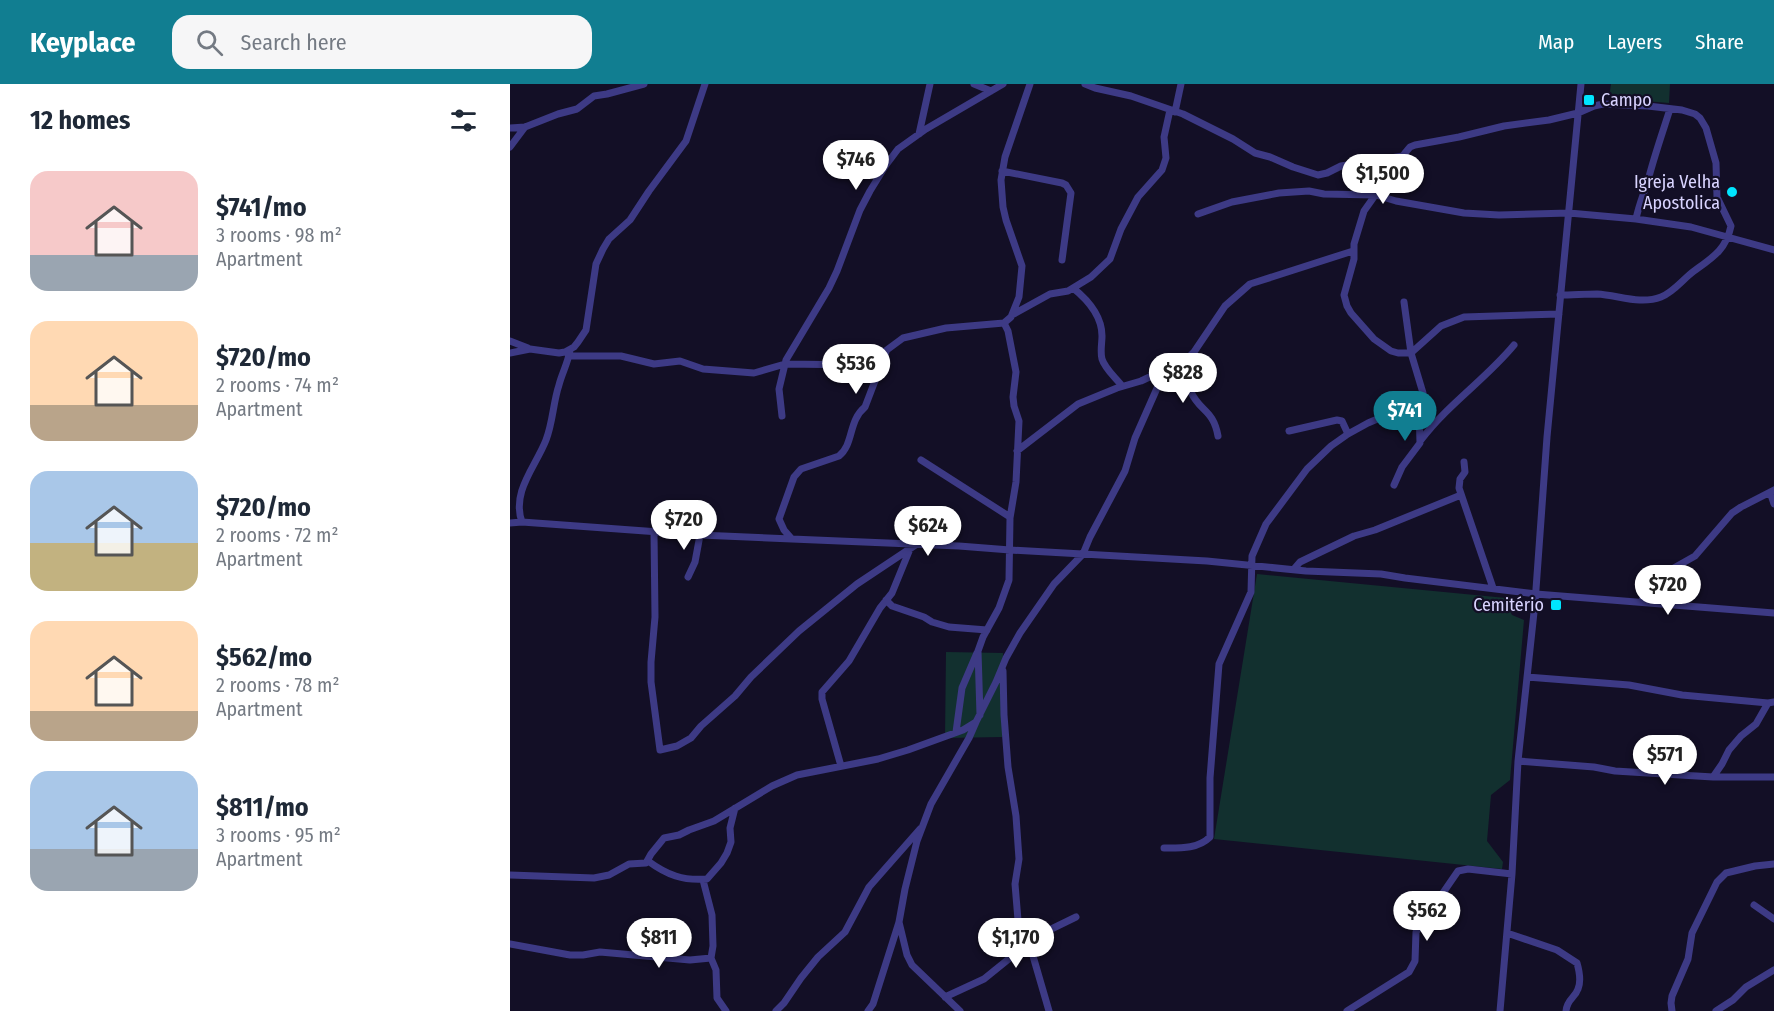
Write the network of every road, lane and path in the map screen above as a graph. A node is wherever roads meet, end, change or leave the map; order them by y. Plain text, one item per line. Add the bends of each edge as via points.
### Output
1 (644, 84) edge
2 (705, 84) edge
3 (930, 84) edge
4 (974, 84) edge
5 (1003, 84) edge
6 (1030, 84) edge
7 (1085, 84) edge
8 (1113, 84) edge
9 (1181, 84) edge
10 (1581, 84) edge
11 (991, 91) junction
12 (1106, 91) junction
13 (1670, 109) junction
14 (1173, 111) junction
15 (1578, 113) junction
16 (525, 127) junction
17 (510, 128) edge
18 (919, 134) junction
19 (510, 147) edge
20 (1403, 156) junction
21 (1002, 171) junction
22 (1376, 195) junction
23 (1569, 213) junction
24 (1198, 214) dead end
25 (1636, 219) junction
26 (1727, 237) junction
27 (1774, 250) edge
28 (1353, 251) junction
29 (1062, 260) dead end
30 (1073, 288) junction
31 (1560, 295) junction
32 (1404, 302) dead end
33 (1559, 314) junction
34 (1012, 315) junction
35 (1004, 322) junction
36 (510, 341) edge
37 (1514, 345) dead end
38 (530, 350) junction
39 (886, 351) junction
40 (510, 353) edge
41 (569, 353) junction
42 (1411, 353) junction
43 (1186, 360) junction
44 (785, 364) junction
45 (1161, 373) junction
46 (1122, 386) junction
47 (1420, 401) junction
48 (782, 416) dead end
49 (1288, 431) dead end
50 (1348, 434) junction
51 (1218, 436) dead end
52 (1419, 442) junction
53 (1017, 452) junction
54 (921, 460) dead end
55 (1464, 462) dead end
56 (1394, 485) dead end
57 (1772, 491) edge
58 (1461, 495) junction
59 (1774, 504) edge
60 (1010, 517) junction
61 (522, 522) junction
62 (510, 523) edge
63 (784, 530) junction
64 (654, 532) junction
65 (700, 535) junction
66 (780, 538) junction
67 (791, 538) junction
68 (917, 544) junction
69 (910, 549) junction
70 (1010, 550) junction
71 (1083, 554) junction
72 (1251, 565) junction
73 (1294, 569) junction
74 (688, 577) dead end
75 (1492, 588) junction
76 (1536, 594) junction
77 (886, 600) junction
78 (1642, 602) junction
79 (1774, 613) edge
80 (987, 630) junction
81 (978, 651) junction
82 (1003, 668) junction
83 (1527, 677) junction
84 (1771, 703) edge
85 (978, 719) junction
86 (956, 732) junction
87 (1518, 761) junction
88 (841, 766) junction
89 (1713, 777) junction
90 (1774, 777) edge
91 (735, 808) junction
92 (923, 825) junction
93 (1164, 848) dead end
94 (648, 861) junction
95 (1774, 864) edge
96 (1512, 874) junction
97 (510, 875) edge
98 (703, 880) junction
99 (1754, 905) dead end
100 (1076, 917) dead end
101 (1774, 919) edge
102 (899, 922) junction
103 (1507, 933) junction
104 (510, 944) edge
105 (1028, 945) junction
106 (711, 958) junction
107 (1774, 969) edge
108 (945, 997) junction
109 (726, 1011) edge
110 (776, 1011) edge
111 (868, 1011) edge
112 (960, 1011) edge
113 (1049, 1011) edge
114 (1347, 1011) edge
115 (1500, 1011) edge
116 (1566, 1011) edge
117 (1672, 1011) edge
118 (1716, 1011) edge

1 - 16 street via 594,96 577,109
2 - 41 street via 686,141 630,220 603,249 596,264 586,330
3 - 18 street
4 - 11 street
5 - 11 street
6 - 21 street
7 - 12 street
8 - 12 street
9 - 14 street
10 - 15 street
11 - 18 street
12 - 14 street
13 - 15 street via 1612,104
13 - 25 street
13 - 26 street via 1695,114 1706,128 1716,163 1717,197 1731,223
14 - 20 street via 1198,120 1255,153 1317,175 1341,166
14 - 30 street via 1164,137 1166,158 1162,170 1138,197 1110,259
15 - 20 street via 1415,145
15 - 23 street
16 - 17 street
16 - 19 street
18 - 44 street via 898,149 870,191 829,288
20 - 22 street
21 - 29 street via 1066,185 1071,193
21 - 34 street via 1003,207 1022,266
22 - 23 street via 1464,213
22 - 24 street via 1279,193 1232,202
22 - 28 street via 1364,211
23 - 25 street
23 - 31 street
25 - 26 street
26 - 27 street
26 - 31 street via 1716,255 1660,298
28 - 42 street via 1344,295 1347,306 1358,323 1384,346 1398,353
28 - 43 street via 1250,284 1225,306
30 - 34 street via 1050,294
30 - 46 street via 1099,319 1103,363
31 - 33 street
32 - 42 street
33 - 42 street via 1464,317 1441,326
33 - 76 street
34 - 35 street
35 - 39 street via 946,328 903,338
35 - 53 street via 1016,372 1013,397 1019,421
36 - 38 street
37 - 52 street
38 - 40 street
38 - 41 street
39 - 44 street via 863,365
39 - 63 street via 865,407 852,424 844,452 801,469 794,477 779,519
41 - 44 street via 621,356 654,364 680,361 703,369 737,373 754,373
41 - 61 street via 546,440 524,485 519,504
42 - 47 street via 1423,393
43 - 45 street
43 - 51 street via 1190,390 1215,421
44 - 48 street via 779,388
45 - 46 street
45 - 71 street via 1125,471
46 - 53 street via 1078,404
47 - 50 street
47 - 52 street
49 - 50 street via 1337,420 1342,421
50 - 72 street via 1319,456 1280,503 1260,536
52 - 56 street
53 - 60 street
54 - 60 street
55 - 58 street via 1465,472 1459,483
57 - 59 street
57 - 78 street via 1732,513 1695,556 1649,582
58 - 73 street via 1354,536 1300,562
58 - 75 street
60 - 70 street
61 - 62 street
61 - 64 street
63 - 66 street
63 - 67 street
64 - 65 street
64 - 69 street via 651,672 660,750 691,738 799,631 856,584
65 - 66 street
65 - 74 street
66 - 67 street
67 - 68 street
68 - 69 street
68 - 70 street
69 - 77 street
70 - 71 street
70 - 80 street via 1009,580
71 - 72 street
71 - 82 street via 1044,598 1020,633
72 - 73 street
72 - 93 street via 1251,592 1219,664 1210,778 1210,837 1202,844
73 - 75 street via 1381,573
75 - 76 street
76 - 78 street
76 - 83 street
77 - 80 street via 932,622
77 - 88 street via 849,661 822,692
78 - 79 street
80 - 81 street
81 - 85 street
81 - 86 street via 962,688
82 - 85 street
82 - 105 street via 1008,766 1019,859 1017,910
83 - 84 street
83 - 87 street
84 - 89 street via 1729,750
85 - 86 street
85 - 92 street
86 - 88 street via 909,750
87 - 89 street
87 - 96 street
88 - 91 street via 797,775
89 - 90 street
91 - 94 street via 714,821 664,838
91 - 98 street via 727,853 714,873
92 - 102 street
92 - 110 street via 869,887 845,932 818,957
94 - 97 street via 594,878
94 - 98 street via 675,876
95 - 117 street via 1726,873 1717,882 1692,933 1688,959 1672,996
96 - 103 street
96 - 114 street via 1458,871 1416,932 1413,967
98 - 106 street via 712,915
99 - 101 street
100 - 105 street via 1037,936
102 - 108 street via 908,959
102 - 111 street
103 - 115 street
103 - 116 street via 1557,950 1577,963 1579,987 1566,1004
104 - 106 street via 570,955 600,952 690,960
105 - 108 street via 984,979
105 - 113 street
106 - 109 street via 716,970 717,998
107 - 118 street
108 - 112 street

